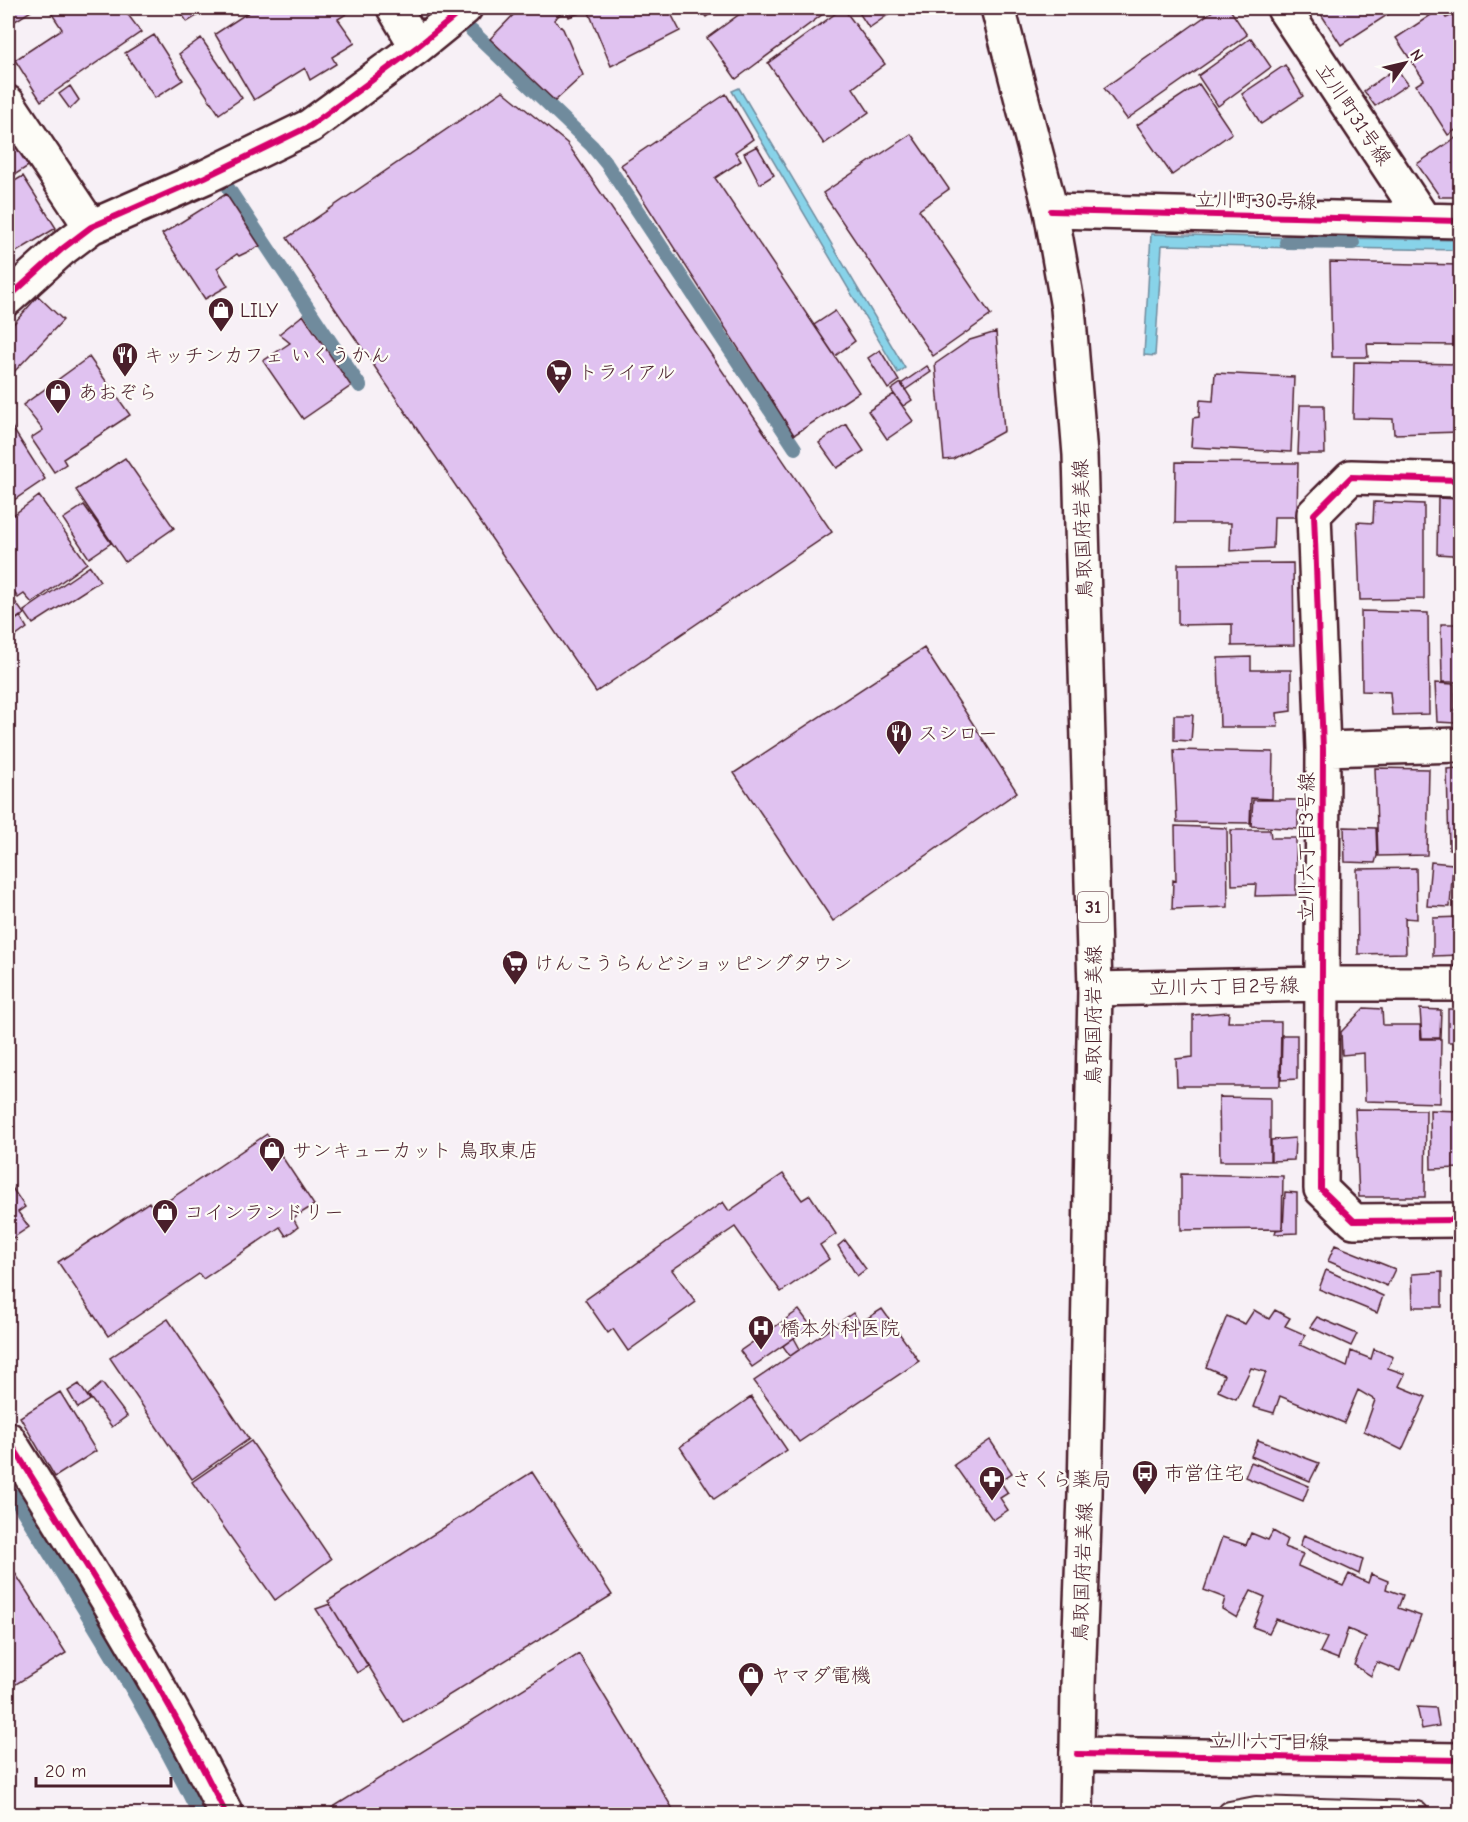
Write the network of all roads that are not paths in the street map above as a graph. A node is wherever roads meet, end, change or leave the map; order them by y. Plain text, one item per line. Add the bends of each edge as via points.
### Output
1 (394, 8) edge
2 (465, 8) edge
3 (998, 8) edge
4 (1284, 8) edge
5 (417, 47) junction
6 (8, 103) edge
7 (1051, 211) junction
8 (1424, 220) junction
9 (1461, 221) edge
10 (92, 227) junction
11 (8, 298) edge
12 (1461, 480) edge
13 (1461, 745) edge
14 (1323, 749) junction
15 (1322, 984) junction
16 (1461, 984) edge
17 (1095, 989) junction
18 (1461, 1220) edge
19 (8, 1439) edge
20 (1077, 1754) junction
21 (1461, 1760) edge
22 (226, 1815) edge
23 (1076, 1815) edge
24 (1230, 1815) edge
25 (1416, 1815) edge

1 - 5 street
2 - 5 street
3 - 7 street, 鳥取国府岩美線 / 31
4 - 8 street, 立川町31号線
5 - 10 street via 310,126
6 - 10 street
7 - 8 street, 立川町30号線
7 - 17 street, 鳥取国府岩美線 / 31 via 1068,308 1080,444
8 - 9 street, 立川町30号線
10 - 11 street
12 - 14 street, 立川六丁目3号線 via 1351,477 1314,514
13 - 14 street
14 - 15 street, 立川六丁目3号線
15 - 16 street, 立川六丁目2号線
15 - 17 street, 立川六丁目2号線
15 - 18 street, 立川六丁目3号線 via 1321,1189 1354,1221
17 - 20 street, 鳥取国府岩美線 / 31
19 - 22 street via 138,1652
20 - 21 street, 立川六丁目線
20 - 23 street, 鳥取国府岩美線 / 31
24 - 25 lane via 1256,1809

